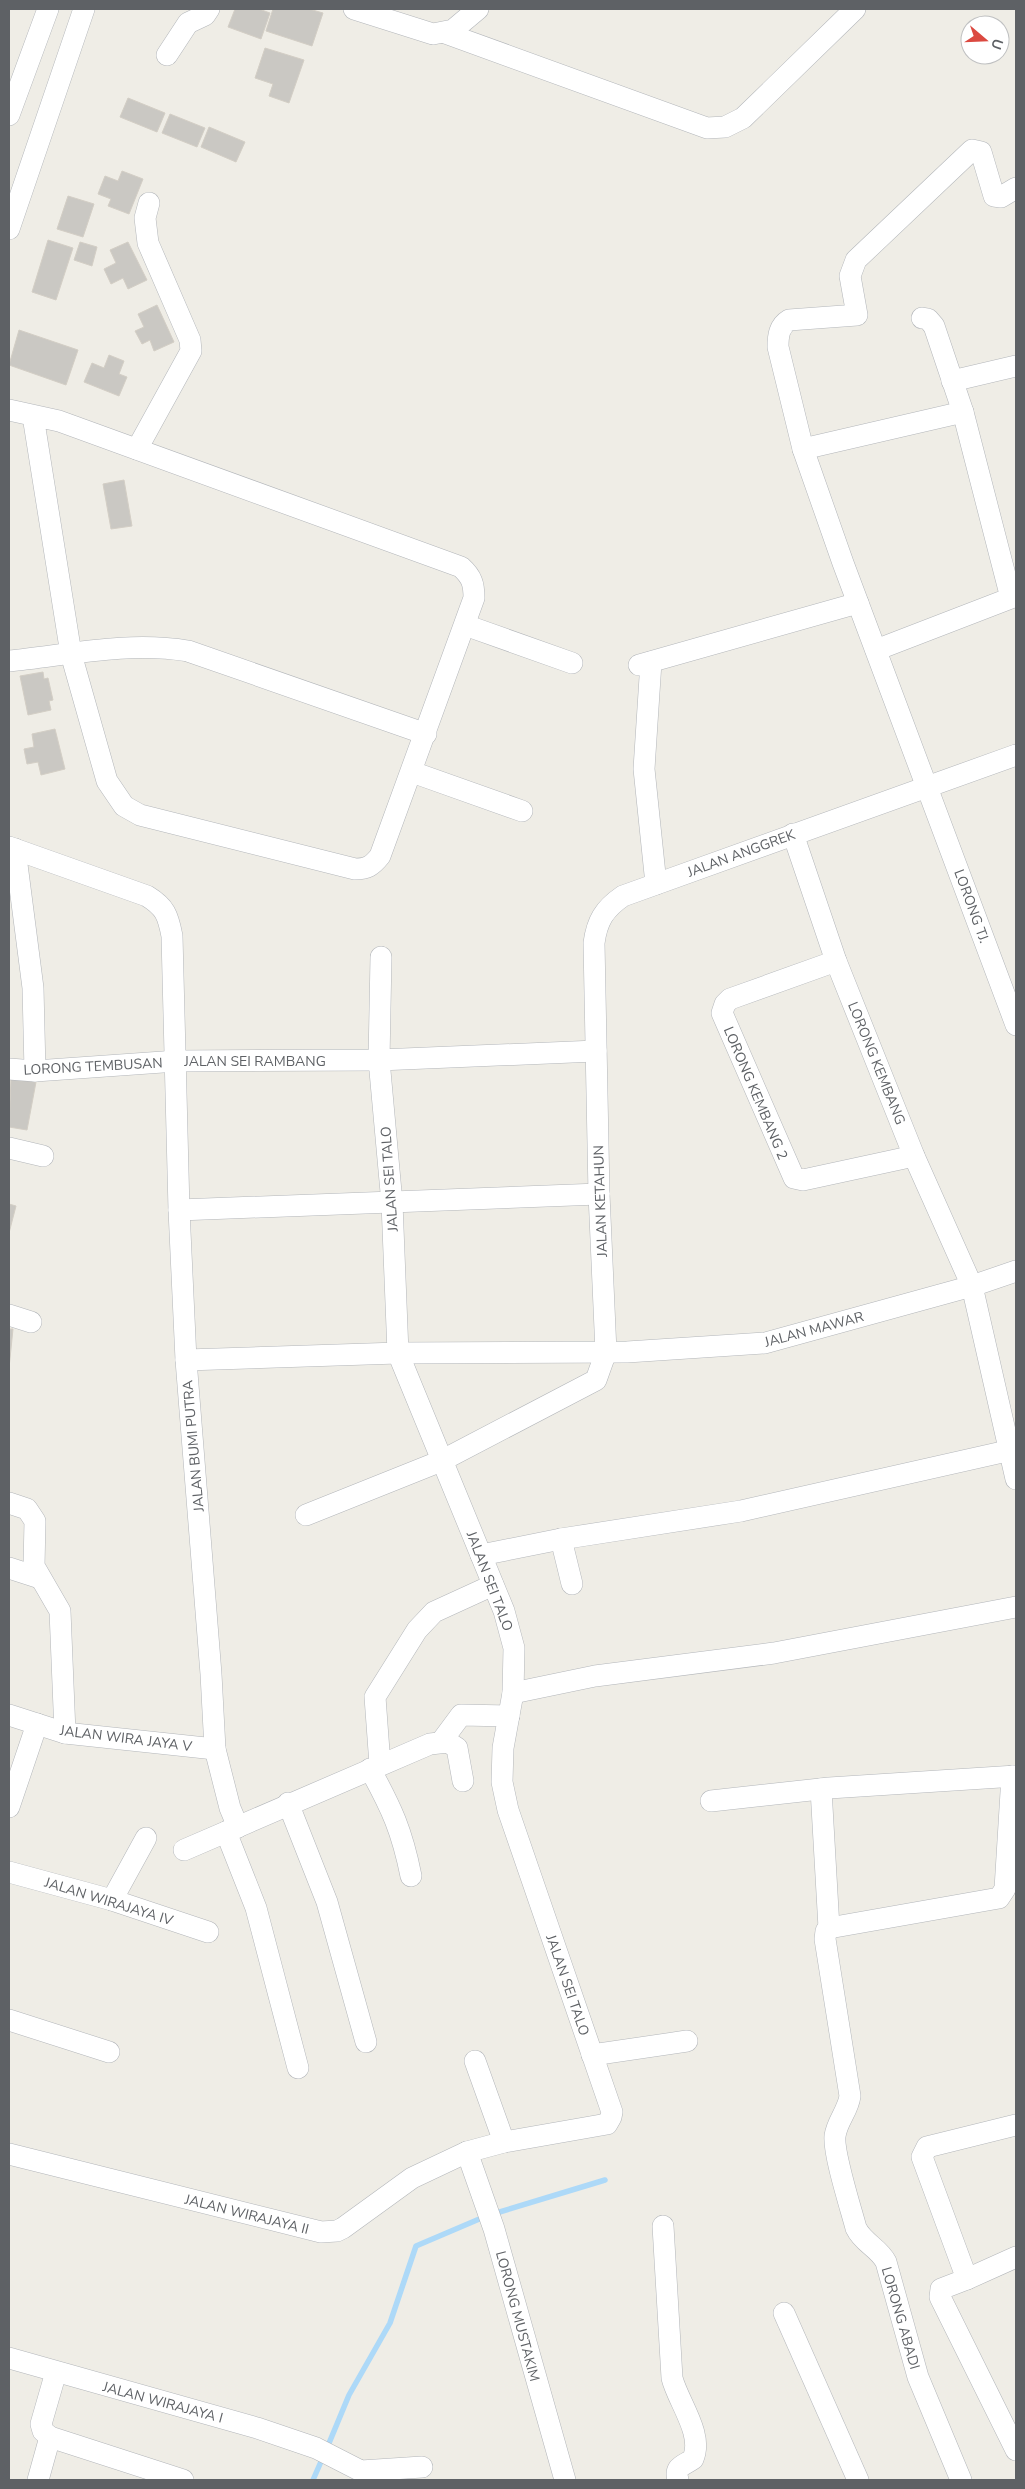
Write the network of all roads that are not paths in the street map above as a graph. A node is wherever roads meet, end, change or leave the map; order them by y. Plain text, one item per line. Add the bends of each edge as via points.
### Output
1 (48, 9) edge
2 (84, 9) edge
3 (209, 9) edge
4 (354, 9) edge
5 (478, 9) edge
6 (855, 9) edge
7 (445, 33) junction
8 (167, 55) dead end
9 (9, 115) edge
10 (1016, 188) edge
11 (148, 203) dead end
12 (9, 230) edge
13 (922, 318) dead end
14 (1016, 366) edge
15 (952, 380) junction
16 (9, 410) edge
17 (964, 412) junction
18 (33, 416) junction
19 (137, 449) junction
20 (803, 449) junction
21 (858, 604) junction
22 (465, 625) junction
23 (876, 650) junction
24 (70, 654) junction
25 (9, 661) edge
26 (572, 662) dead end
27 (426, 734) junction
28 (1016, 755) edge
29 (412, 772) junction
30 (928, 787) junction
31 (522, 811) dead end
32 (793, 834) junction
33 (12, 848) edge
34 (656, 884) junction
35 (381, 957) dead end
36 (836, 961) junction
37 (1015, 1020) edge
38 (596, 1051) junction
39 (379, 1060) junction
40 (177, 1061) junction
41 (9, 1069) edge
42 (34, 1071) junction
43 (9, 1148) edge
44 (43, 1156) dead end
45 (914, 1156) junction
46 (599, 1194) junction
47 (392, 1203) junction
48 (179, 1210) junction
49 (1016, 1271) edge
50 (972, 1286) junction
51 (9, 1316) edge
52 (31, 1322) dead end
53 (606, 1352) junction
54 (398, 1353) junction
55 (186, 1360) junction
56 (1013, 1450) edge
57 (441, 1461) junction
58 (1016, 1479) edge
59 (9, 1503) edge
60 (306, 1515) dead end
61 (561, 1539) junction
62 (481, 1555) junction
63 (9, 1568) edge
64 (40, 1578) junction
65 (572, 1584) dead end
66 (493, 1585) junction
67 (1016, 1607) edge
68 (513, 1693) junction
69 (9, 1715) edge
70 (509, 1716) junction
71 (37, 1724) junction
72 (65, 1733) junction
73 (441, 1742) junction
74 (215, 1749) junction
75 (375, 1767) junction
76 (1014, 1776) edge
77 (463, 1781) dead end
78 (821, 1788) junction
79 (711, 1801) dead end
80 (288, 1803) junction
81 (9, 1807) edge
82 (232, 1830) junction
83 (146, 1838) dead end
84 (184, 1850) dead end
85 (9, 1872) edge
86 (411, 1876) dead end
87 (112, 1900) junction
88 (208, 1932) dead end
89 (827, 1934) junction
90 (9, 2020) edge
91 (687, 2041) dead end
92 (366, 2042) dead end
93 (109, 2052) dead end
94 (592, 2055) junction
95 (475, 2061) dead end
96 (298, 2068) dead end
97 (1016, 2125) edge
98 (504, 2142) junction
99 (467, 2152) junction
100 (9, 2154) edge
101 (663, 2226) dead end
102 (1016, 2257) edge
103 (967, 2279) junction
104 (784, 2313) dead end
105 (9, 2358) edge
106 (56, 2372) junction
107 (50, 2438) junction
108 (1016, 2450) edge
109 (422, 2467) dead end
110 (38, 2480) edge
111 (184, 2480) edge
112 (565, 2480) edge
113 (678, 2480) edge
114 (858, 2480) edge
115 (961, 2480) edge

1 - 9 street
2 - 12 street
3 - 8 street via 205,15 188,23
4 - 7 street via 433,34
5 - 7 street
6 - 7 street via 743,118 725,127 707,128
10 - 20 street, LORONG TJ. via 994,196 981,152 972,150 856,260 850,276 857,315 784,323 778,347
11 - 19 street via 145,218 148,243 190,340 191,351
13 - 15 street via 934,326
14 - 15 street
15 - 17 street
16 - 18 street
17 - 20 street
17 - 23 street via 1011,598
18 - 19 street via 59,421
18 - 24 street
19 - 22 street via 462,567 474,587 474,598
20 - 21 street, LORONG TJ.
21 - 23 street, LORONG TJ.
21 - 34 street via 645,664 644,769
22 - 26 street
22 - 27 street
23 - 30 street, LORONG TJ.
24 - 25 street
24 - 27 street via 129,646 188,651
24 - 29 street via 107,780 124,806 140,815 365,869 380,856
27 - 29 street
28 - 30 street, JALAN ANGGREK
29 - 31 street
30 - 32 street, JALAN ANGGREK
30 - 37 street, LORONG TJ.
32 - 34 street, JALAN ANGGREK
32 - 36 street, LORONG KEMBANG
33 - 40 street, JALAN SEI RAMBANG via 147,896 162,905 172,936
33 - 42 street via 33,988
34 - 38 street, JALAN ANGGREK via 611,904 596,926
35 - 39 street, JALAN SEI TALO
36 - 45 street, LORONG KEMBANG
36 - 45 street, LORONG KEMBANG 2 via 730,999 722,1013 794,1178 803,1180
38 - 39 street, JALAN SEI RAMBANG
38 - 46 street, JALAN KETAHUN
39 - 40 street, JALAN SEI RAMBANG
39 - 47 street, JALAN SEI TALO
40 - 42 street, LORONG TEMBUSAN
40 - 48 street, JALAN BUMI PUTRA
41 - 42 street, LORONG TEMBUSAN
43 - 44 street
45 - 50 street, LORONG KEMBANG
46 - 47 street
46 - 53 street, JALAN KETAHUN
47 - 48 street
47 - 54 street, JALAN SEI TALO
48 - 55 street, JALAN BUMI PUTRA
49 - 50 street, JALAN MAWAR
50 - 53 street, JALAN MAWAR via 765,1343
50 - 56 street, LORONG KEMBANG
51 - 52 street
53 - 54 street, JALAN MAWAR
53 - 57 street via 596,1380
54 - 55 street, JALAN MAWAR
54 - 57 street, JALAN SEI TALO
55 - 74 street, JALAN BUMI PUTRA via 212,1674
56 - 58 street, LORONG KEMBANG
56 - 61 street via 741,1510
57 - 60 street
57 - 62 street, JALAN SEI TALO
59 - 64 street via 27,1510 35,1521 33,1558
61 - 62 street
61 - 65 street
62 - 66 street, JALAN SEI TALO
63 - 64 street
64 - 72 street via 60,1611
66 - 68 street, JALAN SEI TALO via 504,1610 514,1648
66 - 75 street via 434,1612 421,1625 375,1697
67 - 68 street via 774,1653 595,1676
68 - 70 street, JALAN SEI TALO
69 - 71 street, JALAN WIRA JAYA V
70 - 73 street via 461,1715
70 - 94 street, JALAN SEI TALO via 502,1748 502,1782 508,1810
71 - 72 street, JALAN WIRA JAYA V
71 - 81 street
72 - 74 street, JALAN WIRA JAYA V
73 - 75 street
73 - 77 street via 457,1748
74 - 82 street, JALAN BUMI PUTRA via 230,1808
75 - 80 street
75 - 86 street via 400,1828
76 - 78 street
76 - 89 street via 1005,1889 999,1898
78 - 79 street
78 - 89 street, LORONG ABADI
80 - 82 street
80 - 92 street via 327,1902
82 - 84 street
82 - 96 street, JALAN BUMI PUTRA
83 - 87 street
85 - 87 street, JALAN WIRAJAYA IV
87 - 88 street, JALAN WIRAJAYA IV
89 - 115 street, LORONG ABADI via 850,2096 848,2109 837,2128 835,2146 856,2228 886,2262 918,2377
90 - 93 street
91 - 94 street
94 - 98 street, JALAN SEI TALO via 612,2112 607,2124
95 - 98 street
97 - 103 street via 926,2147 923,2153
98 - 99 street, JALAN SEI TALO
99 - 100 street, JALAN WIRAJAYA II via 412,2178 343,2228 330,2232
99 - 112 street, LORONG MUSTAKIM via 494,2229
101 - 113 street via 672,2378 692,2425 695,2451 693,2460 679,2466
102 - 103 street
103 - 108 street via 948,2284 941,2289 940,2297
104 - 114 street
105 - 106 street, JALAN WIRAJAYA I
106 - 107 street via 41,2424
106 - 109 street, JALAN WIRAJAYA I via 257,2428 324,2452 361,2471
107 - 110 street
107 - 111 street

